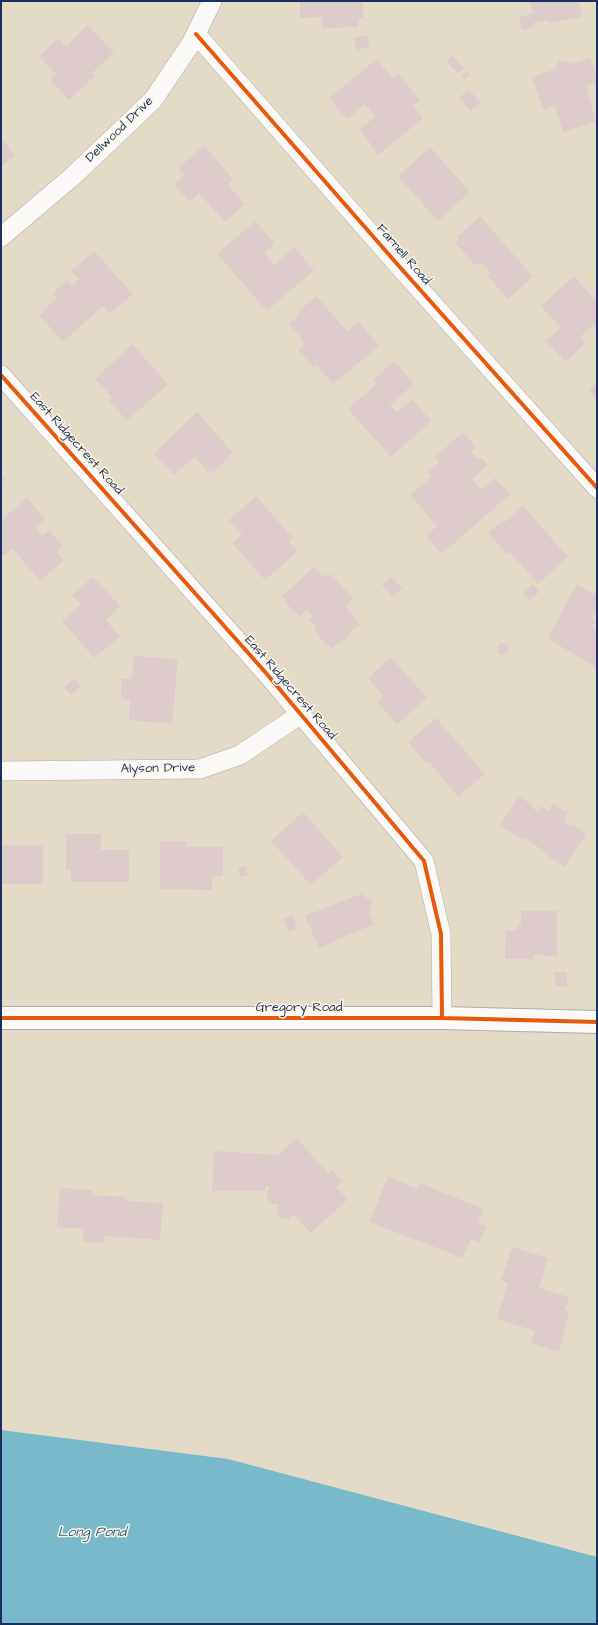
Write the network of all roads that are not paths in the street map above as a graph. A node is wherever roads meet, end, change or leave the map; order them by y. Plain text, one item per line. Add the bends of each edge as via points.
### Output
1 (212, 1) edge
2 (196, 34) junction
3 (1, 237) edge
4 (1, 375) edge
5 (597, 488) edge
6 (301, 714) junction
7 (1, 771) edge
8 (1, 1018) edge
9 (442, 1018) junction
10 (597, 1022) edge

1 - 2 street, Dellwood Drive
2 - 3 street, Dellwood Drive via 153,100 73,176
2 - 5 street, Farnell Road
4 - 6 street, East Ridgecrest Road
6 - 7 street, Alyson Drive via 240,755 200,768
6 - 9 street, East Ridgecrest Road via 424,861 441,934
8 - 9 street, Gregory Road
9 - 10 street, Gregory Road

